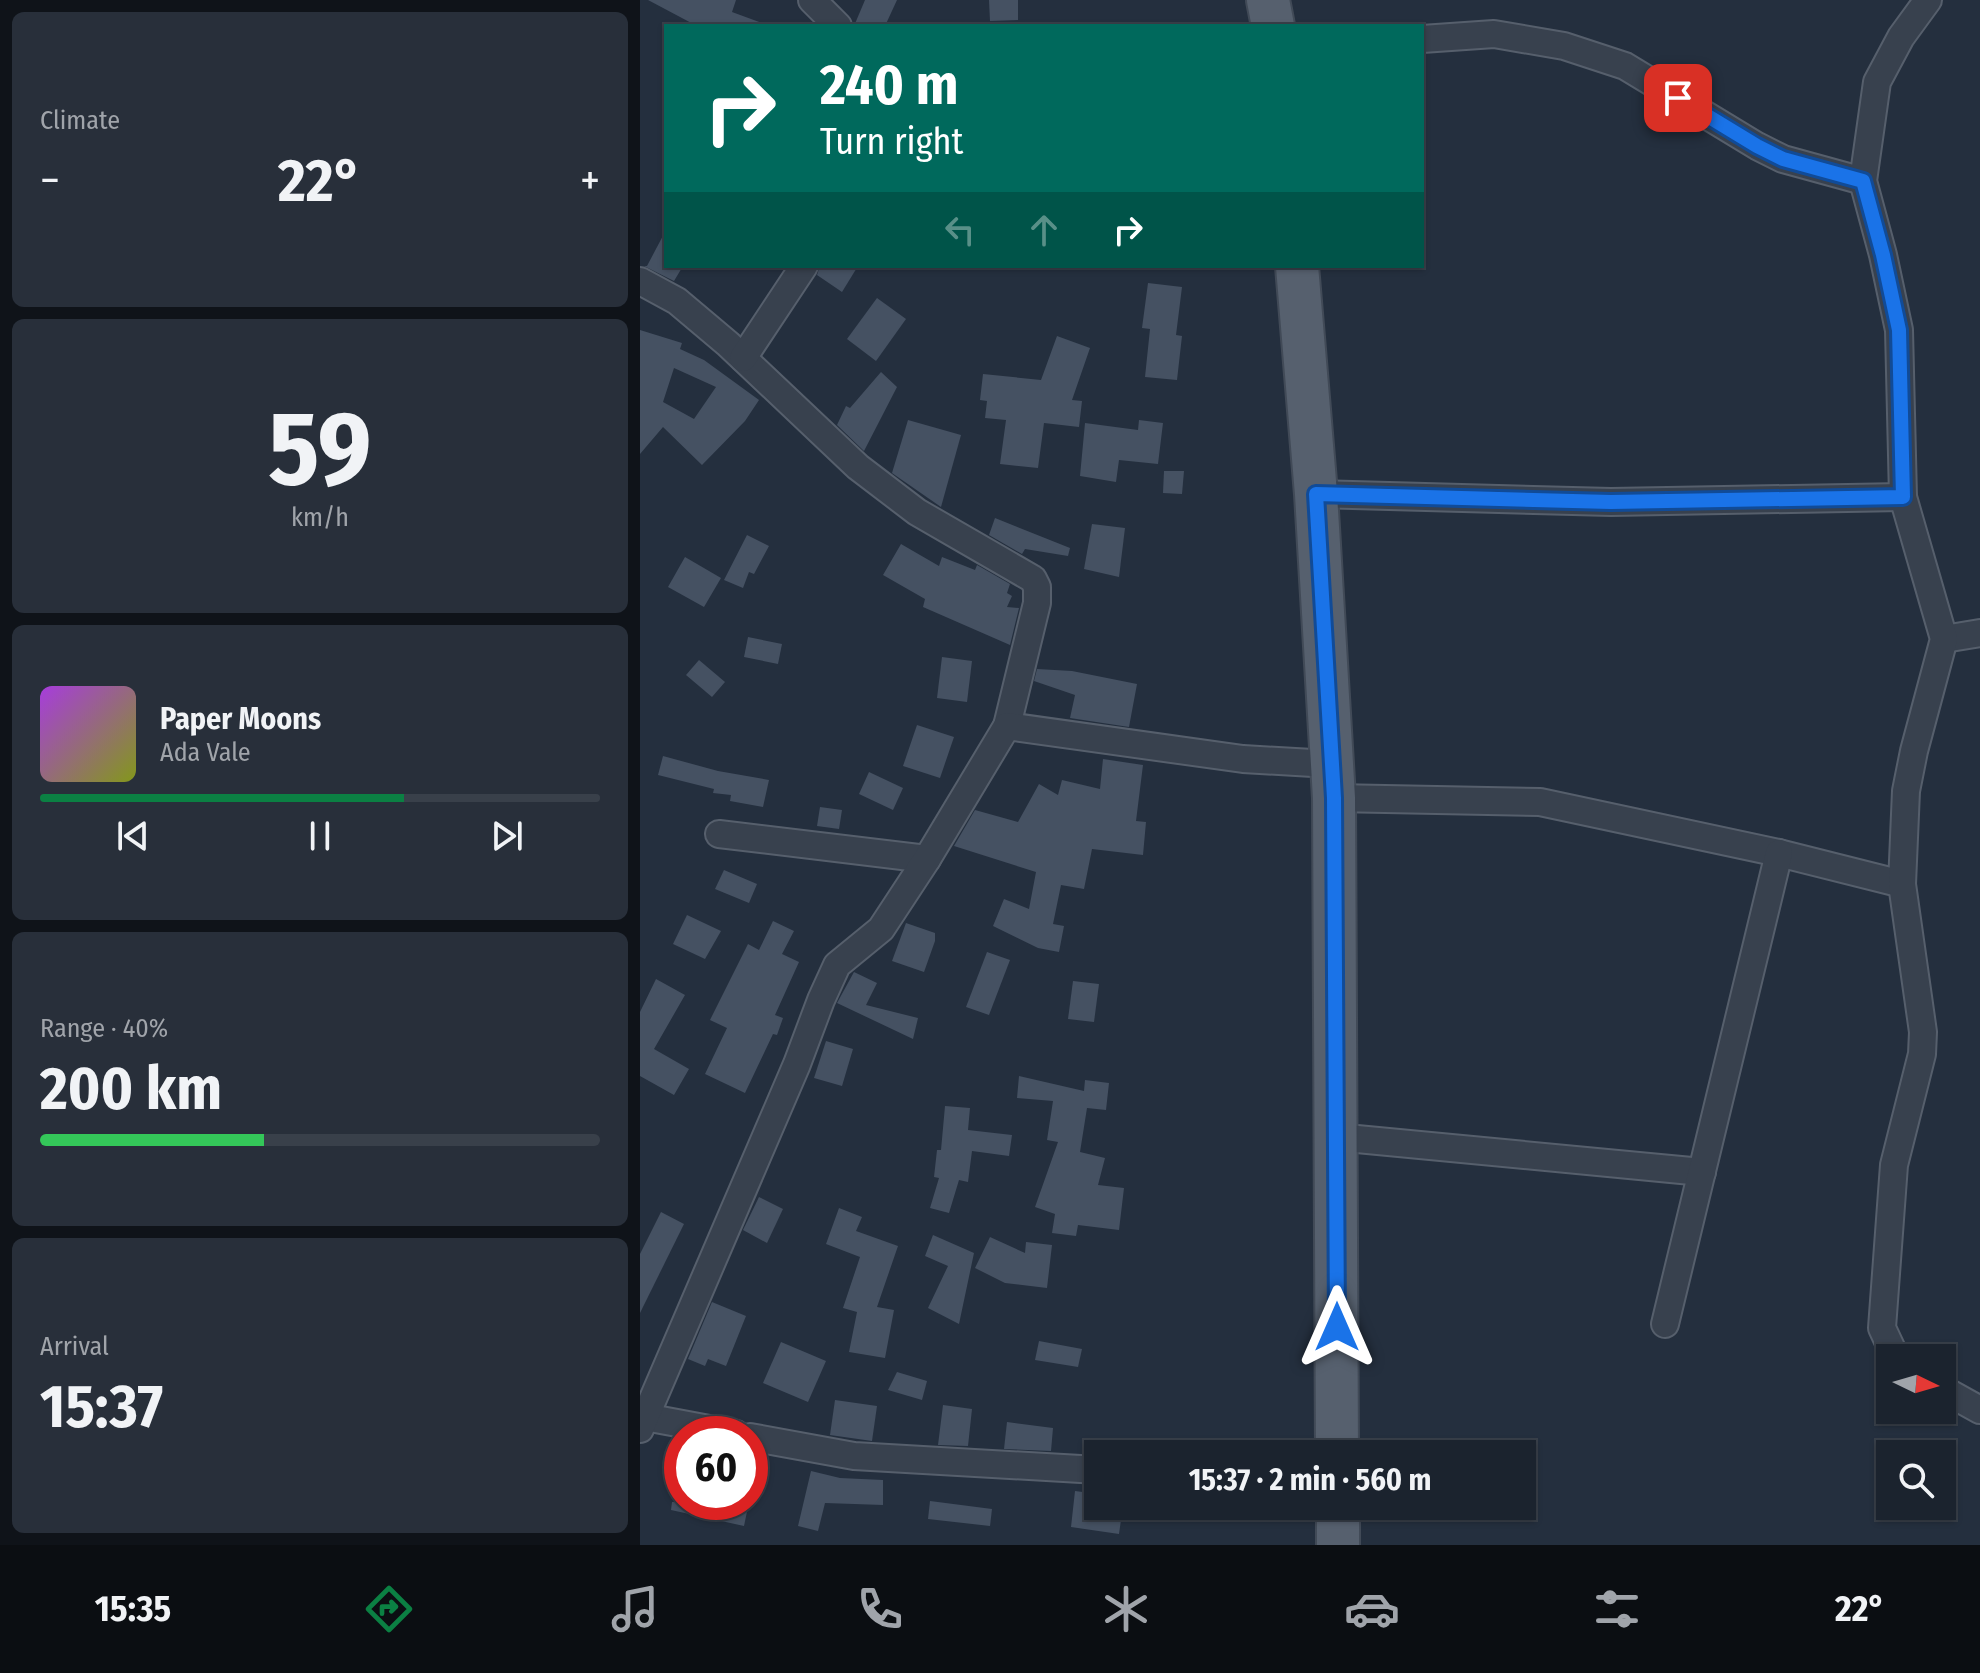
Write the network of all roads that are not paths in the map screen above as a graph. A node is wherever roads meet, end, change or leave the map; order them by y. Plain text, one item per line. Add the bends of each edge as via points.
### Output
1 (812, 0) edge
2 (1928, 0) edge
3 (836, 24) edge
4 (1424, 39) edge
5 (1863, 181) junction
6 (803, 268) edge
7 (1297, 268) edge
8 (640, 281) edge
9 (743, 358) junction
10 (1316, 494) junction
11 (1903, 497) junction
12 (1980, 633) edge
13 (1944, 639) junction
14 (1007, 726) junction
15 (1332, 781) junction
16 (719, 834) dead end
17 (1779, 853) junction
18 (927, 859) junction
19 (1902, 884) junction
20 (1336, 1137) junction
21 (1702, 1172) junction
22 (1665, 1324) dead end
23 (1889, 1344) edge
24 (1956, 1397) edge
25 (1980, 1410) edge
26 (643, 1423) edge
27 (664, 1425) edge
28 (768, 1440) edge
29 (1337, 1440) edge
30 (1084, 1469) edge
31 (1338, 1520) edge
32 (1338, 1545) edge

1 - 3 street
2 - 5 street via 1877,82
4 - 5 street via 1494,34 1564,46 1625,66 1783,159
5 - 11 street via 1899,330
6 - 9 street
7 - 10 main road
8 - 9 street via 677,301
9 - 14 street via 870,476 917,512 1033,579 1037,603
10 - 11 street via 1611,502
10 - 15 main road
11 - 13 street
12 - 13 street
13 - 19 street via 1906,791
14 - 15 street via 1243,759
14 - 18 street
15 - 17 street via 1540,802
15 - 20 main road
16 - 18 street
17 - 19 street
17 - 21 street
18 - 26 street via 881,929 837,965
19 - 23 street via 1923,1032 1894,1165 1882,1328
20 - 21 street
20 - 29 main road
21 - 22 street
24 - 25 street
26 - 27 street
28 - 30 street via 854,1456
31 - 32 main road

